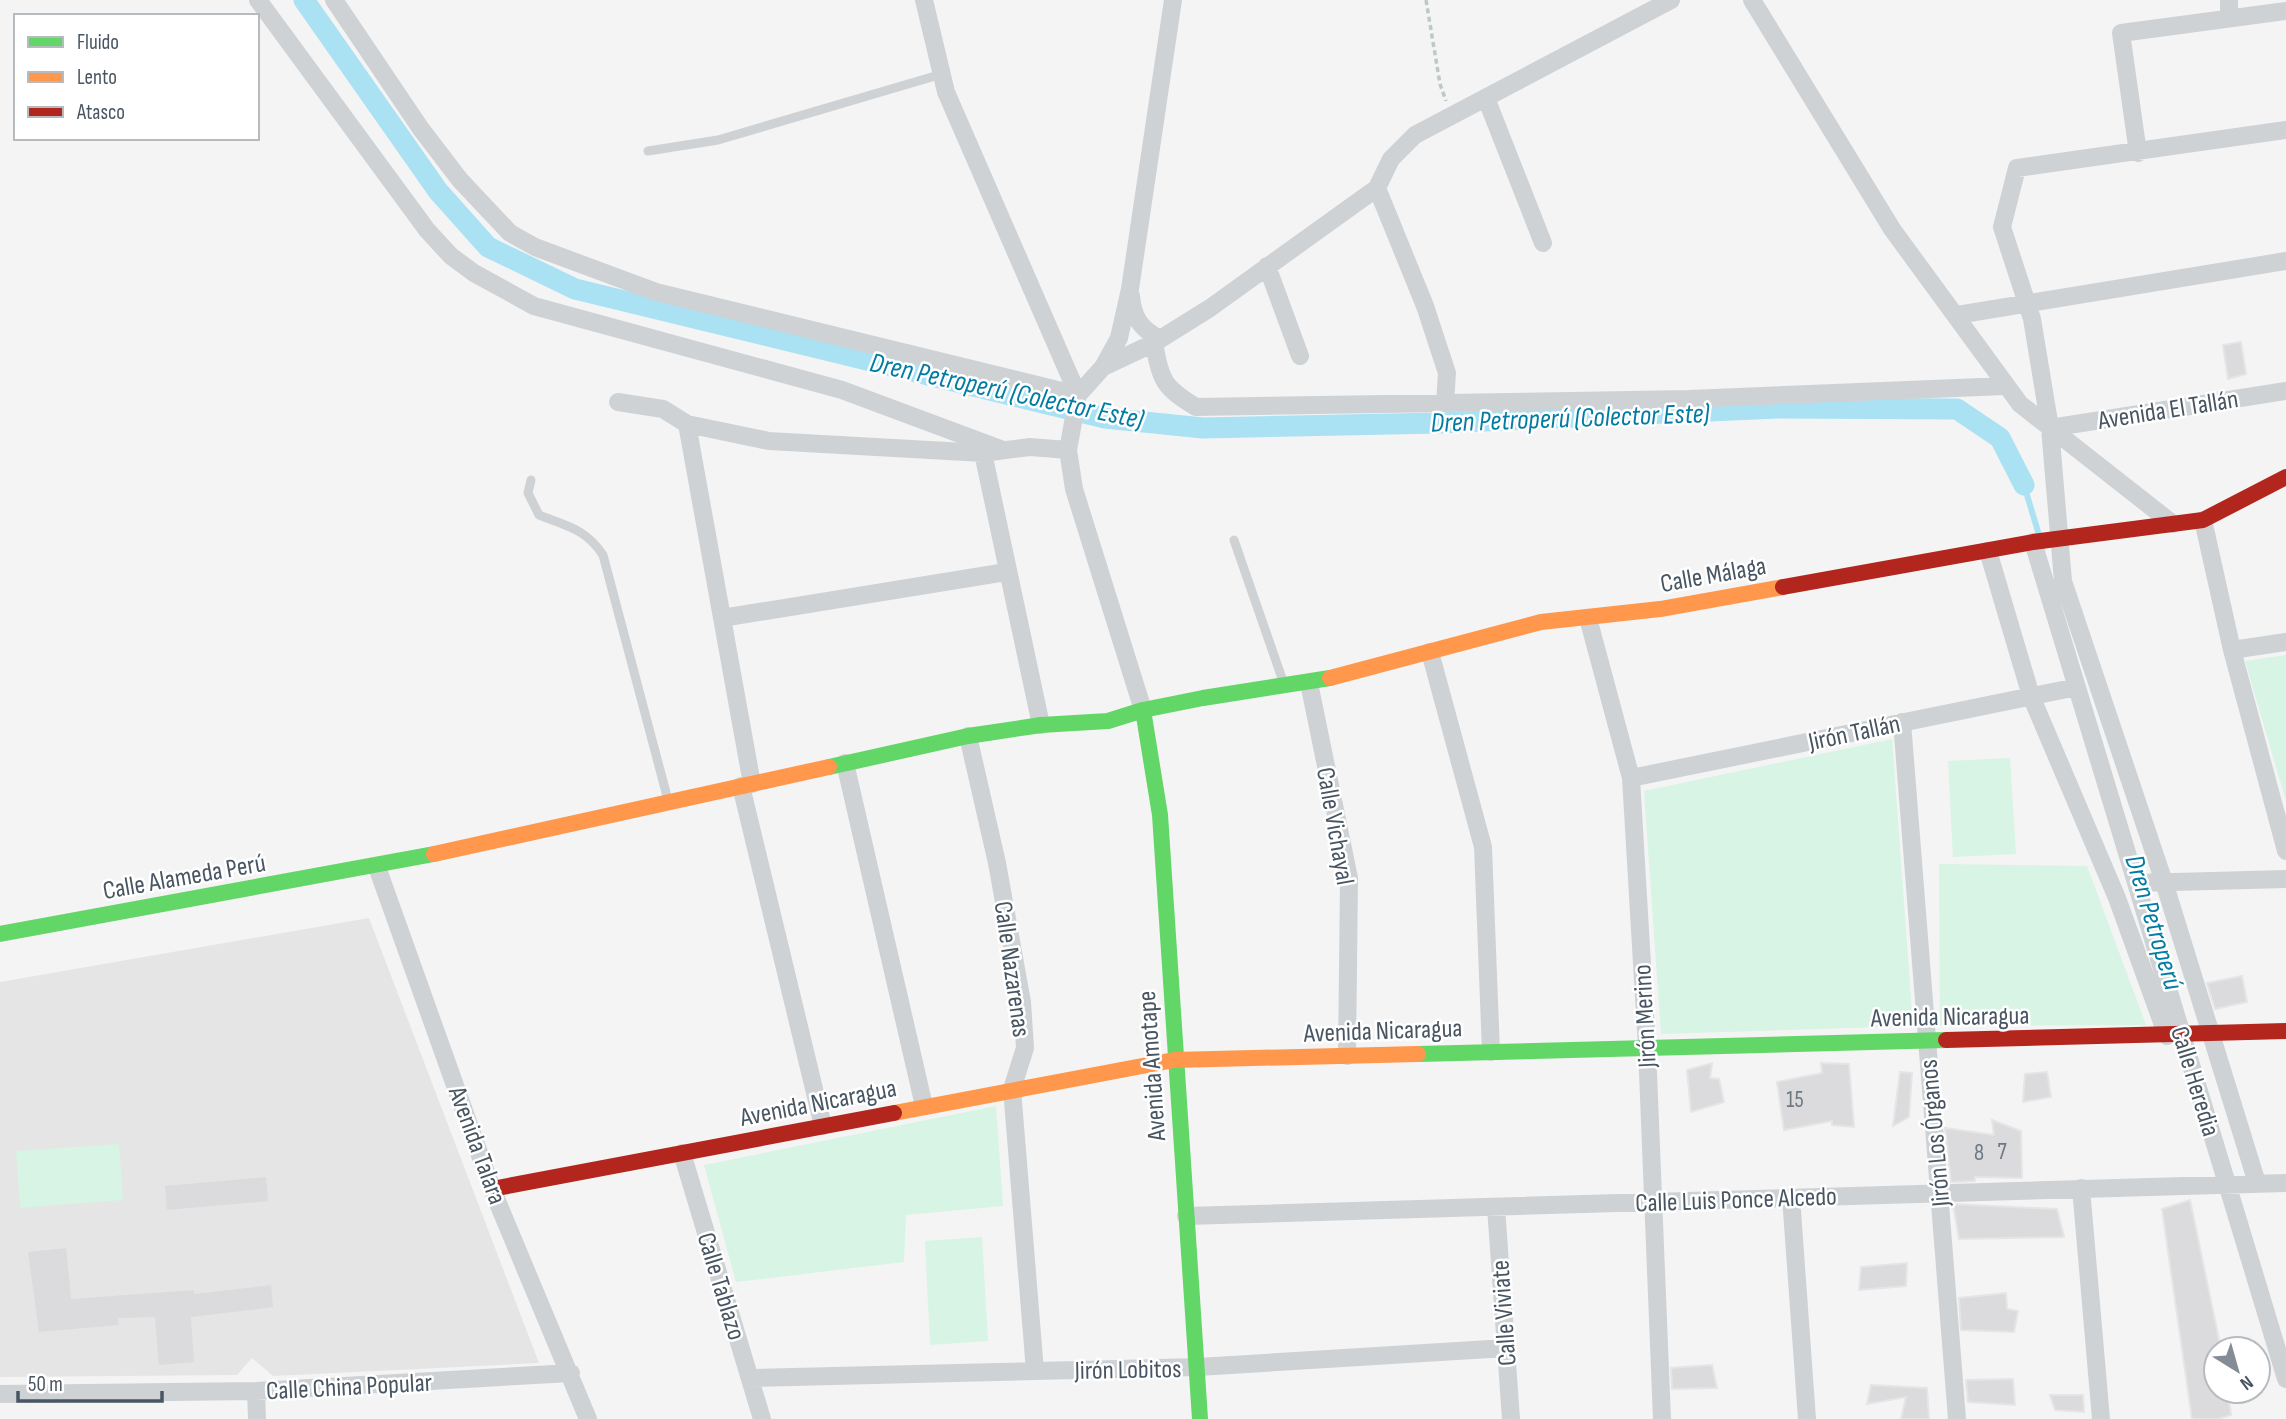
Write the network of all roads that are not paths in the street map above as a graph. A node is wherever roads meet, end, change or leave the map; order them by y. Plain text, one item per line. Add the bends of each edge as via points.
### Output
1 (258, 0) edge
2 (334, 0) edge
3 (924, 0) edge
4 (1173, 0) edge
5 (1671, 0) edge
6 (1752, 0) edge
7 (2229, 0) edge
8 (2286, 11) edge
9 (2229, 18) junction
10 (942, 74) junction
11 (1486, 98) junction
12 (2286, 130) edge
13 (648, 151) dead end
14 (2138, 153) junction
15 (1377, 188) junction
16 (1542, 243) dead end
17 (2286, 261) edge
18 (1267, 266) junction
19 (1130, 289) junction
20 (2026, 302) junction
21 (1957, 315) junction
22 (1157, 341) junction
23 (1300, 356) dead end
24 (1103, 367) junction
25 (2005, 386) junction
26 (2286, 391) edge
27 (1078, 395) junction
28 (618, 402) dead end
29 (1445, 403) junction
30 (687, 424) junction
31 (2050, 428) junction
32 (1003, 450) junction
33 (1068, 450) junction
34 (983, 453) junction
35 (2286, 477) edge
36 (531, 480) dead end
37 (2203, 520) junction
38 (2173, 524) junction
39 (2059, 538) junction
40 (1234, 540) dead end
41 (2033, 542) junction
42 (1988, 551) junction
43 (1006, 572) junction
44 (722, 618) junction
45 (1588, 618) junction
46 (2286, 642) edge
47 (2232, 650) junction
48 (1430, 652) junction
49 (1309, 682) junction
50 (1284, 685) junction
51 (2077, 687) junction
52 (2031, 696) junction
53 (1143, 710) junction
54 (1902, 722) junction
55 (1041, 725) junction
56 (968, 736) junction
57 (845, 763) junction
58 (1631, 778) junction
59 (747, 785) junction
60 (668, 802) junction
61 (2286, 850) edge
62 (377, 867) junction
63 (2286, 880) edge
64 (2164, 882) junction
65 (2136, 883) junction
66 (0, 934) edge
67 (2286, 1031) edge
68 (2210, 1035) junction
69 (2175, 1036) junction
70 (1927, 1040) junction
71 (1647, 1048) junction
72 (1491, 1052) junction
73 (1347, 1056) junction
74 (1174, 1060) junction
75 (1012, 1089) junction
76 (924, 1107) junction
77 (824, 1126) junction
78 (682, 1153) junction
79 (2227, 1183) junction
80 (2257, 1183) junction
81 (2286, 1183) edge
82 (2081, 1188) junction
83 (492, 1189) junction
84 (1939, 1192) junction
85 (1791, 1197) junction
86 (1653, 1202) junction
87 (1496, 1207) junction
88 (1186, 1216) junction
89 (1506, 1348) junction
90 (1198, 1367) junction
91 (1035, 1371) junction
92 (571, 1373) junction
93 (750, 1378) junction
94 (2286, 1379) edge
95 (256, 1391) junction
96 (0, 1394) edge
97 (257, 1419) edge
98 (588, 1419) edge
99 (762, 1419) edge
100 (1200, 1419) edge
101 (1511, 1419) edge
102 (1662, 1419) edge
103 (1807, 1419) edge
104 (1957, 1419) edge
105 (2101, 1419) edge

1 - 32 street via 427,230 474,273 534,306 842,390
2 - 27 street via 460,180 510,233 535,247 656,292
3 - 10 street
4 - 19 street
5 - 11 street
6 - 21 street via 1892,229
7 - 9 street
8 - 9 street
9 - 14 street via 2121,33
10 - 13 lane via 718,140
10 - 27 street via 951,105
11 - 15 street via 1415,135 1391,159
11 - 16 street
12 - 14 street
14 - 20 street via 2017,168 2002,227
15 - 18 street
15 - 29 street via 1447,373
17 - 20 street
18 - 22 street
18 - 23 street
19 - 22 street via 1133,313
19 - 24 street via 1119,338
20 - 21 street
20 - 31 street
21 - 25 street
22 - 24 street
22 - 29 street via 1159,370 1171,392 1196,407
24 - 27 street
25 - 29 street
25 - 31 street
26 - 31 street, Avenida El Tallán
27 - 33 street
28 - 30 street via 663,409
30 - 34 street via 769,441
30 - 44 street
31 - 38 street
31 - 39 street
32 - 33 street
32 - 34 street
33 - 53 street via 1074,489
34 - 43 street
35 - 37 street, Calle Málaga
36 - 60 lane via 528,493 539,514 576,527 603,555
37 - 38 street, Calle Málaga
37 - 47 street
38 - 39 street, Calle Málaga
39 - 41 street, Calle Málaga
39 - 64 street via 2063,581
40 - 50 lane
41 - 42 street, Calle Málaga
41 - 51 street, Calle Heredia
42 - 45 street, Calle Málaga
42 - 52 street
43 - 44 street
43 - 55 street
44 - 59 street
45 - 48 street, Calle Málaga via 1541,622
45 - 58 street, Jirón Merino
46 - 47 street
47 - 61 street
48 - 49 street, Calle Málaga
48 - 72 street via 1483,847
49 - 50 street, Calle Málaga
49 - 73 street, Calle Vichayal via 1349,878
50 - 53 street, Calle Málaga
51 - 52 street, Jirón Tallán
51 - 65 street, Calle Heredia
52 - 54 street, Jirón Tallán
52 - 69 street
53 - 55 street, Calle Málaga via 1108,721
53 - 74 street, Avenida Amotape via 1160,815
54 - 58 street, Jirón Tallán
54 - 70 street, Jirón Los Órganos
55 - 56 street, Calle Málaga
56 - 57 street, Calle Málaga
56 - 75 street, Calle Nazarenas via 1022,1002 1025,1048
57 - 59 street, Calle Málaga
57 - 76 street
58 - 71 street, Jirón Merino
59 - 60 street, Calle Alameda Perú
59 - 77 street
60 - 62 street, Calle Alameda Perú
62 - 66 street, Calle Alameda Perú
62 - 83 street, Avenida Talara
63 - 64 street
64 - 65 street
64 - 68 street
65 - 69 street, Calle Heredia
67 - 68 street, Avenida Nicaragua
68 - 69 street, Avenida Nicaragua
68 - 80 street
69 - 70 street, Avenida Nicaragua
69 - 79 street, Calle Heredia
70 - 71 street, Avenida Nicaragua
70 - 84 street, Jirón Los Órganos
71 - 72 street, Avenida Nicaragua
71 - 86 street, Jirón Merino
72 - 73 street, Avenida Nicaragua
73 - 74 street, Avenida Nicaragua
74 - 75 street, Avenida Nicaragua
74 - 88 street, Avenida Amotape
75 - 76 street, Avenida Nicaragua
75 - 91 street, Calle Nazarenas
76 - 77 street, Avenida Nicaragua
77 - 78 street, Avenida Nicaragua
78 - 83 street, Avenida Nicaragua
78 - 93 street, Calle Tablazo
79 - 80 street, Calle Luis Ponce Alcedo
79 - 82 street, Calle Luis Ponce Alcedo
79 - 94 street, Calle Heredia
80 - 81 street, Calle Luis Ponce Alcedo
82 - 84 street, Calle Luis Ponce Alcedo
82 - 105 street
83 - 92 street, Avenida Talara
84 - 85 street, Calle Luis Ponce Alcedo
84 - 104 street, Jirón Los Órganos
85 - 86 street, Calle Luis Ponce Alcedo
85 - 103 street
86 - 87 street, Calle Luis Ponce Alcedo
86 - 102 street, Jirón Merino
87 - 88 street, Calle Luis Ponce Alcedo
87 - 89 street, Calle Viviate
88 - 90 street, Avenida Amotape
89 - 90 street, Jirón Lobitos
89 - 101 street, Calle Viviate
90 - 91 street, Jirón Lobitos
90 - 100 street, Avenida Amotape
91 - 93 street, Jirón Lobitos
92 - 95 street, Calle China Popular
92 - 98 street, Avenida Talara
93 - 99 street, Calle Tablazo
95 - 96 street, Calle China Popular
95 - 97 street

